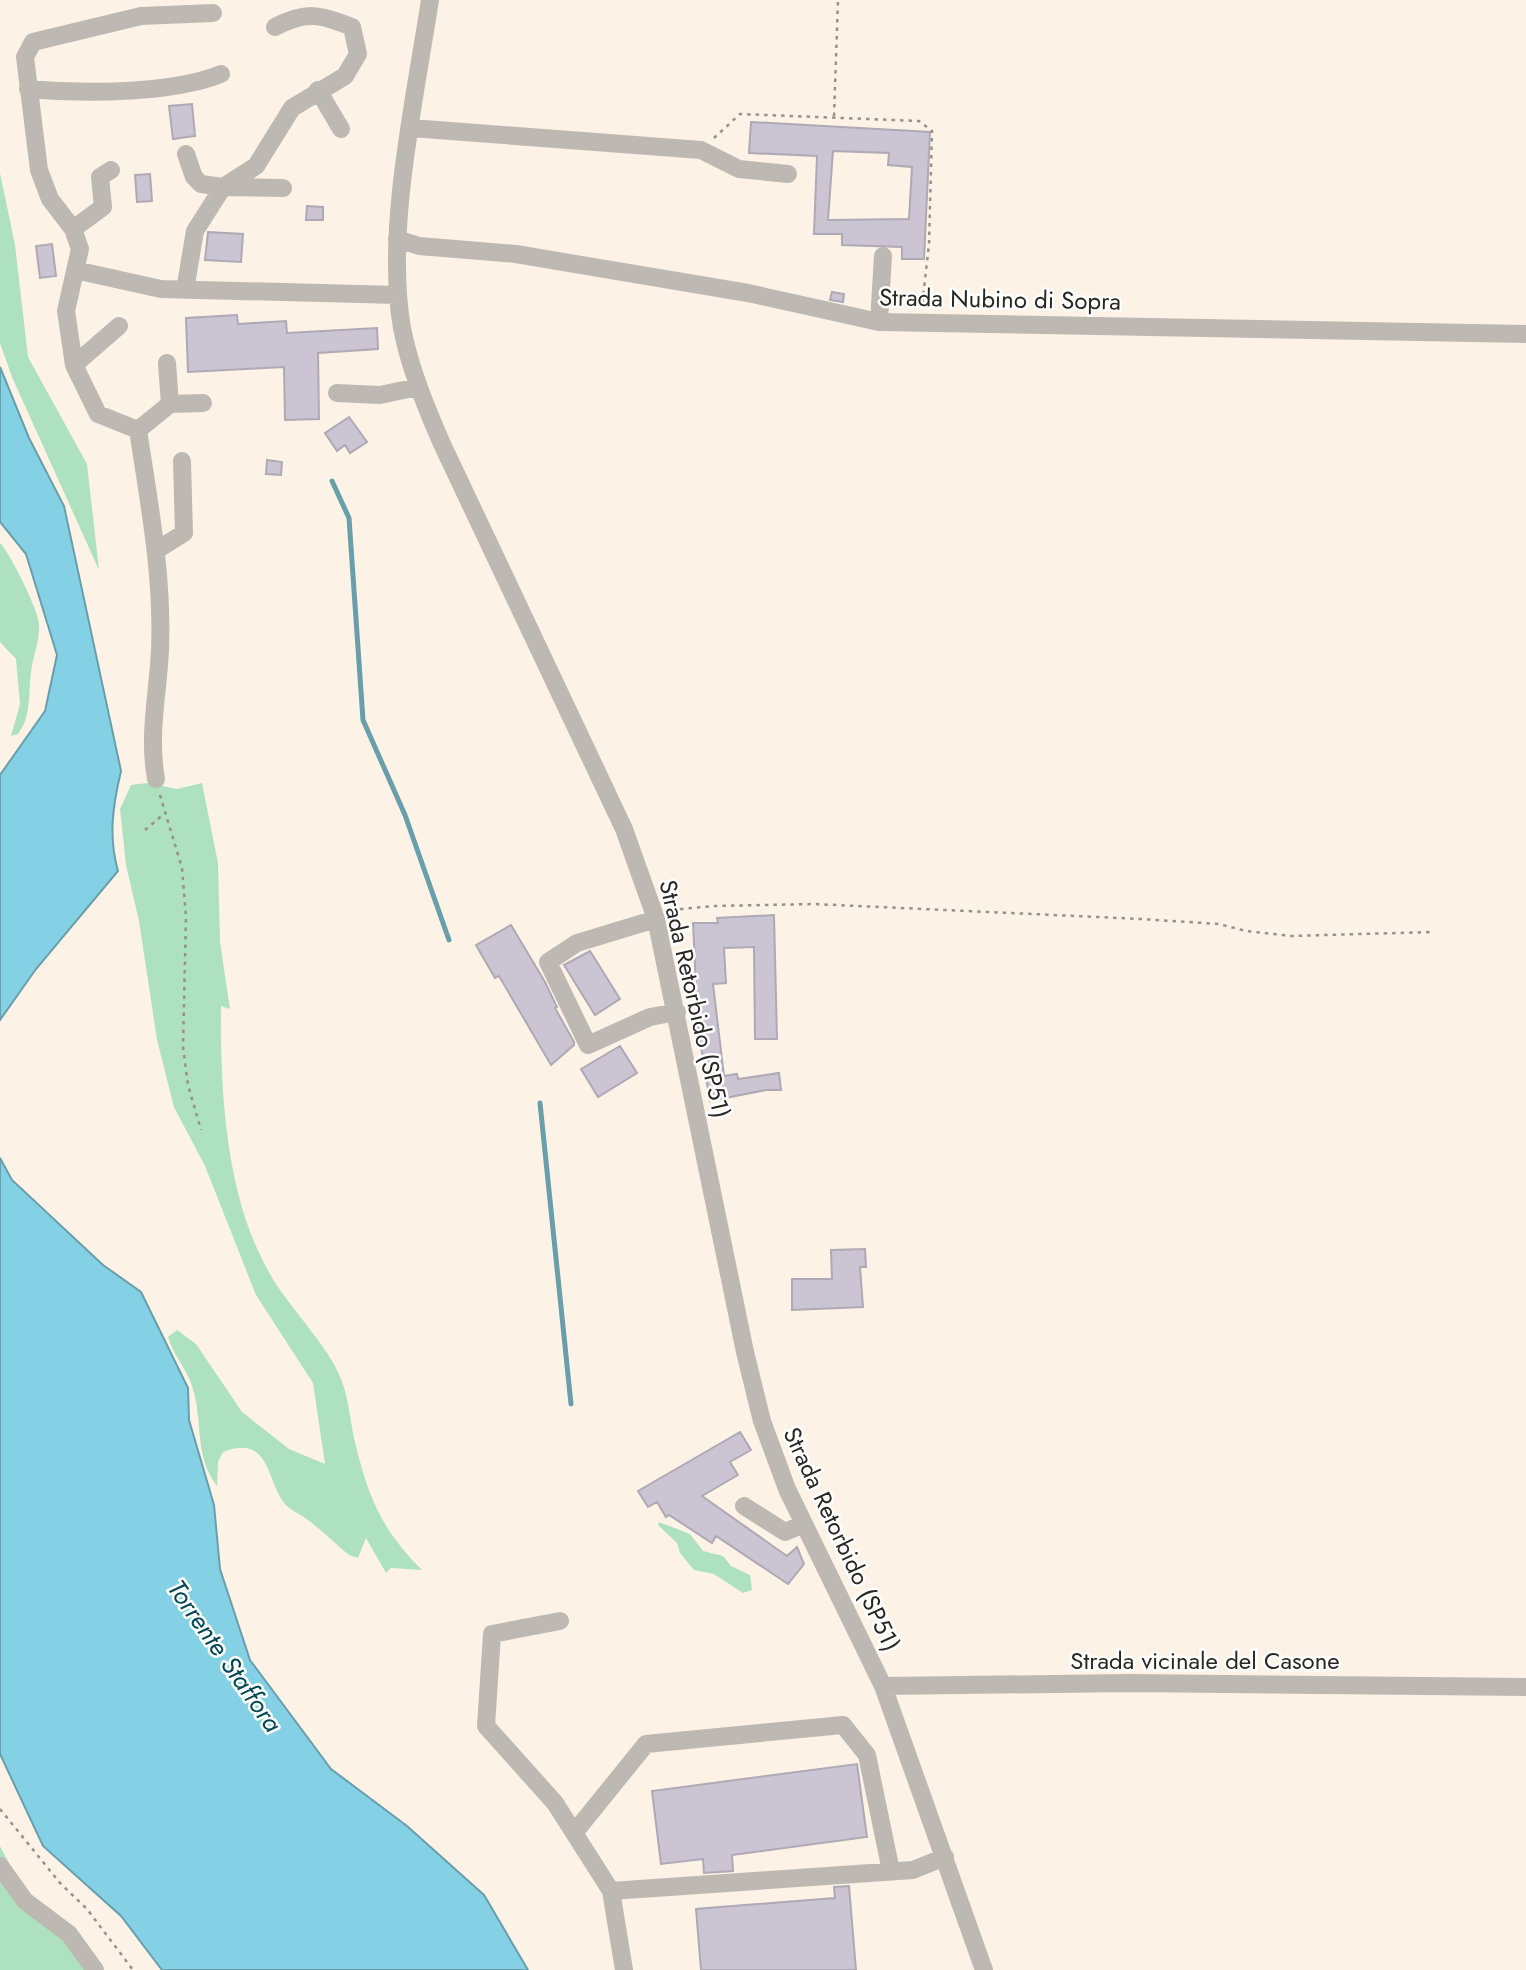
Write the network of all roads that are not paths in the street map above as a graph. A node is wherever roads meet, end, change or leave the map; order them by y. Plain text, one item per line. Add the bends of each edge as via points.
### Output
1 (430, 0) edge
2 (213, 13) dead end
3 (275, 27) dead end
4 (221, 74) dead end
5 (29, 89) junction
6 (318, 90) junction
7 (411, 128) junction
8 (341, 129) dead end
9 (186, 154) dead end
10 (111, 170) dead end
11 (788, 174) dead end
12 (223, 187) junction
13 (283, 188) dead end
14 (73, 229) junction
15 (397, 239) junction
16 (883, 257) dead end
17 (75, 270) junction
18 (185, 290) junction
19 (398, 295) junction
20 (879, 322) junction
21 (119, 326) dead end
22 (1526, 334) edge
23 (167, 363) dead end
24 (74, 365) junction
25 (418, 387) junction
26 (337, 393) dead end
27 (203, 403) dead end
28 (170, 404) junction
29 (138, 430) junction
30 (182, 461) dead end
31 (157, 550) junction
32 (156, 779) road end
33 (656, 919) junction
34 (677, 1012) junction
35 (744, 1506) dead end
36 (804, 1524) junction
37 (560, 1621) dead end
38 (883, 1686) junction
39 (1526, 1687) edge
40 (575, 1833) junction
41 (944, 1857) junction
42 (0, 1866) edge
43 (891, 1871) junction
44 (611, 1891) junction
45 (95, 1970) edge
46 (624, 1970) edge
47 (984, 1970) edge

1 - 7 street, Strada Retorbido (SP51)
2 - 5 street via 141,16 33,42 25,57
3 - 6 street via 297,16 330,18 352,27 358,54 345,76
4 - 5 street via 201,82 108,91
5 - 14 street via 39,170 50,199
6 - 8 street
6 - 12 street via 292,108 256,166
7 - 11 street via 701,150 739,169
7 - 15 street, Strada Retorbido (SP51)
9 - 12 street via 201,184
10 - 14 street via 100,177 103,208
12 - 13 street
12 - 18 street via 195,231
14 - 17 street via 80,249
15 - 19 street, Strada Retorbido (SP51)
15 - 20 street, Strada Nubino di Sopra via 419,246 516,254 748,292
16 - 20 street
17 - 18 street
17 - 24 street via 66,311
18 - 19 street
19 - 25 street, Strada Retorbido (SP51) via 402,330
20 - 22 street, Strada Nubino di Sopra
21 - 24 street
23 - 28 street
24 - 29 street via 98,414
25 - 26 street via 380,395
25 - 33 street, Strada Retorbido (SP51) via 624,828
27 - 28 street
28 - 29 street
29 - 31 street
30 - 31 street via 184,533
31 - 32 street via 160,650 151,734
33 - 34 street, Strada Retorbido (SP51)
33 - 34 street via 577,943 548,962 588,1045 650,1017
34 - 36 street, Strada Retorbido (SP51) via 744,1352 762,1421
35 - 36 street via 785,1532
36 - 38 street, Strada Retorbido (SP51)
37 - 40 street via 492,1634 486,1726 555,1803
38 - 39 street, Strada vicinale del Casone
38 - 41 street, Strada Retorbido (SP51)
40 - 43 street via 646,1744 843,1725 867,1755
40 - 44 street
41 - 43 street via 913,1870
41 - 47 street, Strada Retorbido (SP51)
42 - 45 street via 25,1901 69,1934
43 - 44 street
44 - 46 street

